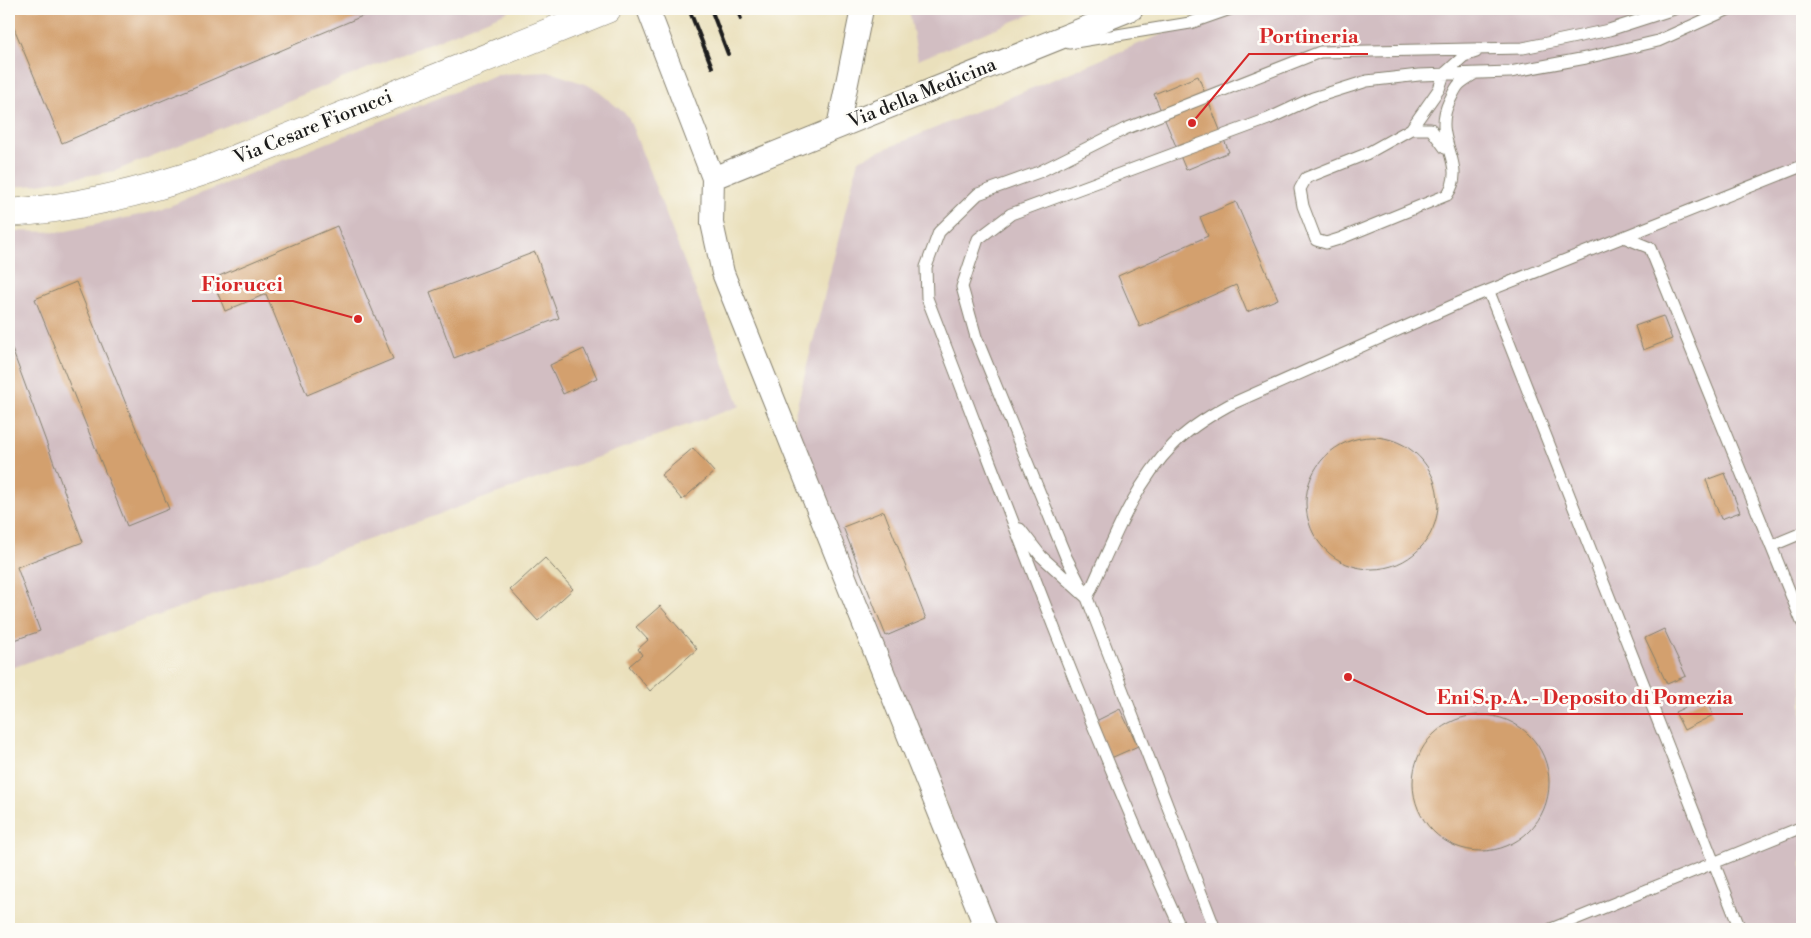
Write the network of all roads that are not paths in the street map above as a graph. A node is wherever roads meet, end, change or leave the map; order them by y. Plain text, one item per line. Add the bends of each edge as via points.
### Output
1 (607, 9) edge
2 (648, 9) edge
3 (862, 9) edge
4 (1132, 9) edge
5 (1230, 9) edge
6 (1674, 9) edge
7 (1729, 9) edge
8 (1033, 49) junction
9 (1484, 49) junction
10 (1444, 74) junction
11 (1475, 74) junction
12 (838, 128) junction
13 (1411, 129) junction
14 (1452, 161) junction
15 (1802, 166) edge
16 (713, 178) junction
17 (9, 213) edge
18 (1626, 238) junction
19 (1489, 292) junction
20 (1000, 487) junction
21 (1802, 533) edge
22 (1772, 546) junction
23 (1087, 598) junction
24 (1802, 622) edge
25 (1802, 827) edge
26 (1714, 863) junction
27 (986, 929) edge
28 (1181, 929) edge
29 (1215, 929) edge
30 (1551, 929) edge
31 (1740, 929) edge

1 - 17 street, Via Cesare Fiorucci via 156,188 42,211
2 - 16 street
3 - 12 street
4 - 8 street, Via della Medicina
5 - 8 lane via 1190,23
6 - 9 lane via 1609,30 1523,48
7 - 11 lane via 1658,41 1510,72
8 - 12 street, Via della Medicina
9 - 10 lane via 1464,56
9 - 20 lane via 1320,52 1125,129 1039,172 978,194 939,232 926,267 927,298
10 - 11 lane
10 - 13 lane via 1439,90
10 - 23 lane via 1367,81 1313,98 1268,119 1012,214 978,239 962,287 976,337 1066,557
11 - 14 lane via 1457,84 1443,115 1445,140
12 - 16 street, Via della Medicina
13 - 14 lane via 1431,129
13 - 14 lane via 1366,154 1306,178 1300,189 1316,240 1326,243 1447,195 1454,184
15 - 18 lane
16 - 27 street via 712,223 723,273
18 - 19 lane
18 - 22 lane via 1650,248
19 - 23 lane via 1229,405 1199,422 1172,445 1136,494
19 - 26 lane
20 - 23 lane via 1015,522 1041,556
20 - 28 lane via 1144,850
21 - 22 lane
22 - 24 lane
23 - 29 lane
25 - 26 lane
26 - 30 lane
26 - 31 lane

